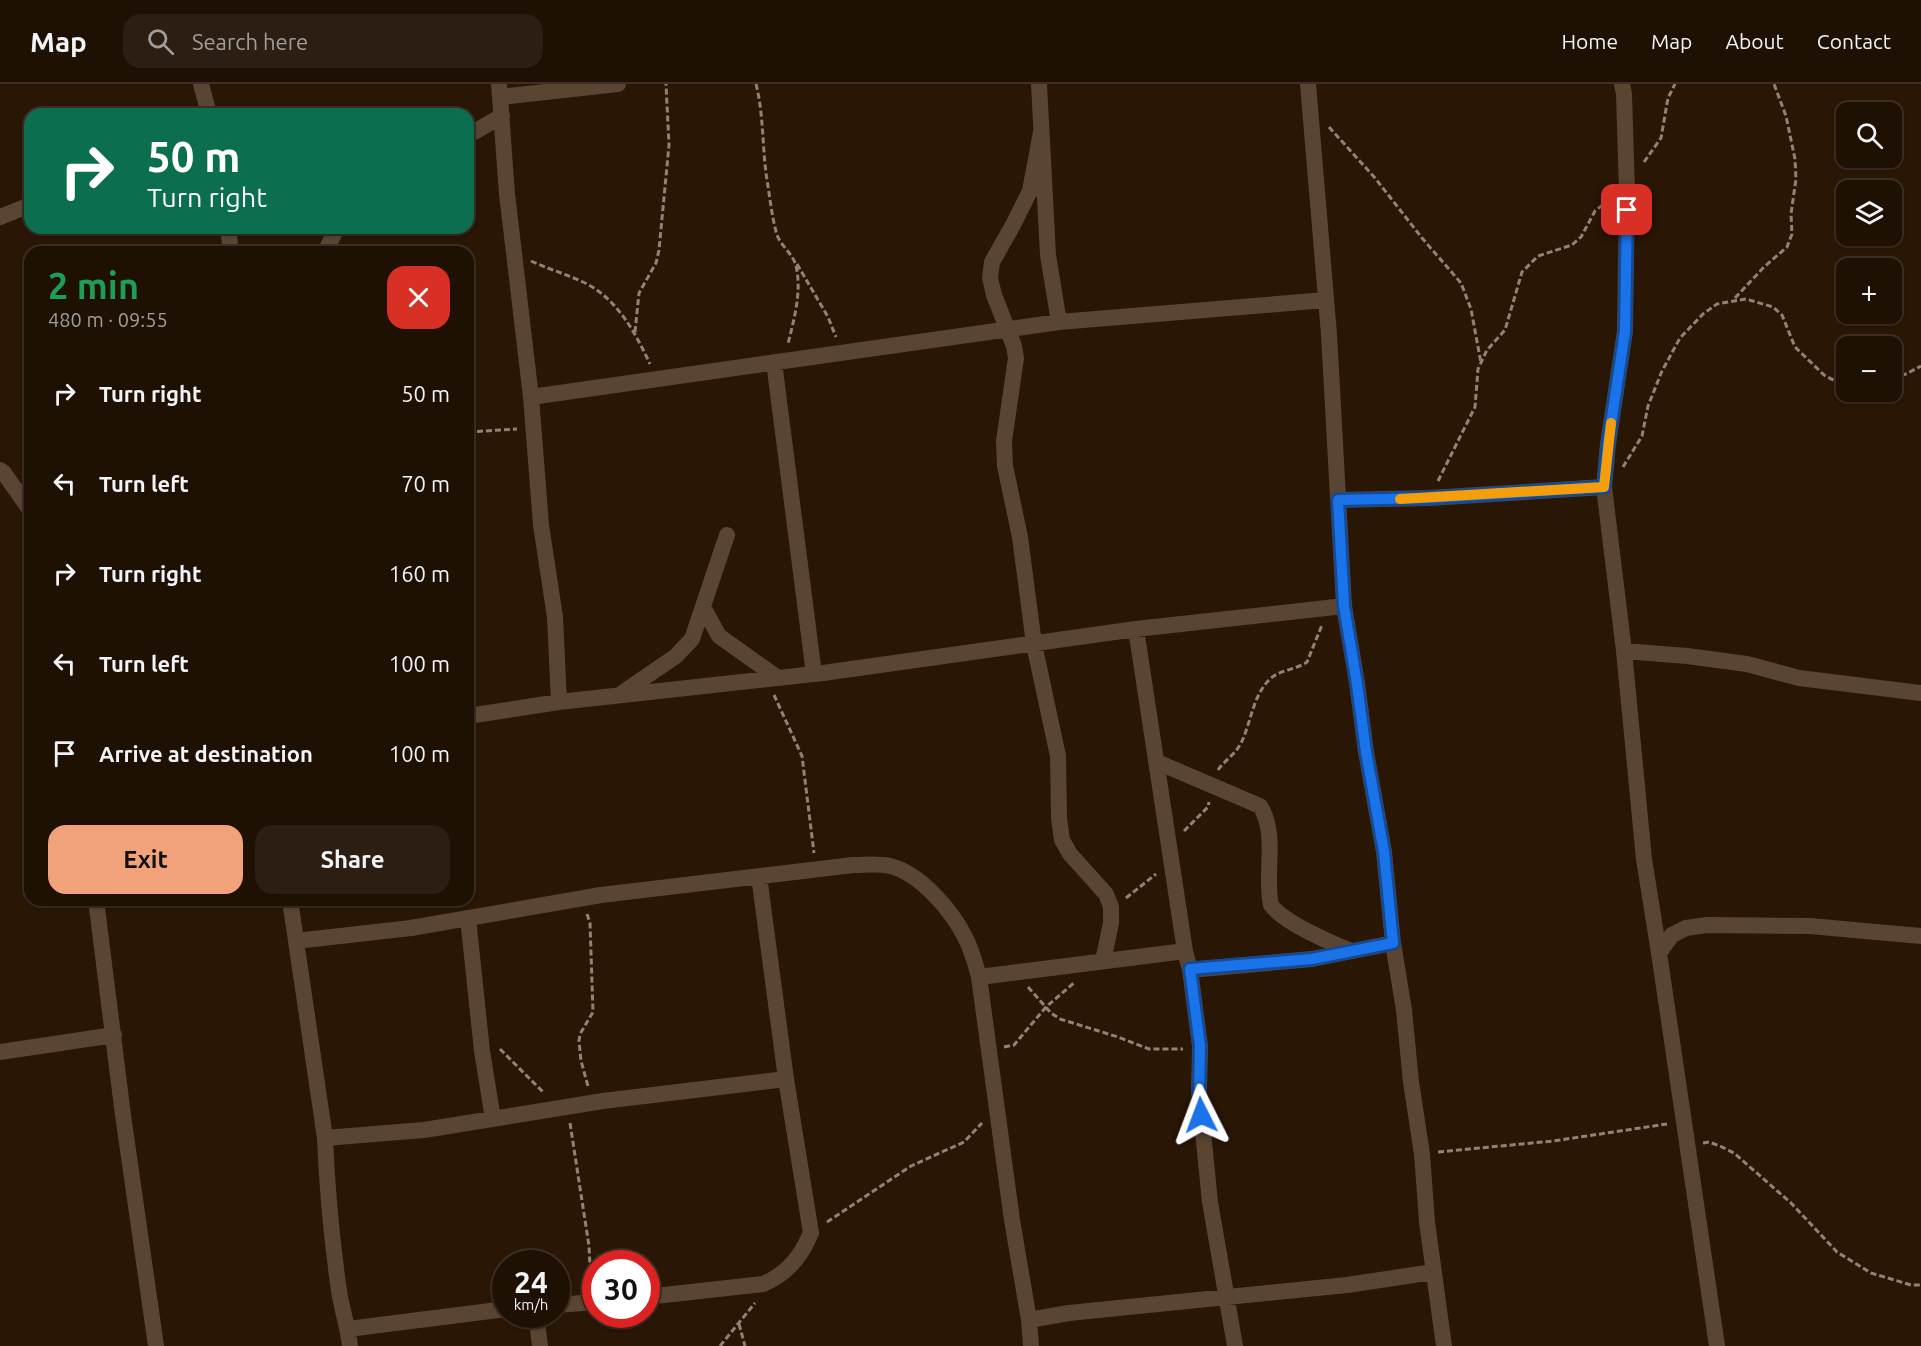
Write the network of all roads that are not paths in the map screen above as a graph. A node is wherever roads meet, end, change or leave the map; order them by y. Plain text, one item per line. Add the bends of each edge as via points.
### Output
1 (201, 84) edge
2 (618, 84) edge
3 (1039, 84) edge
4 (1308, 84) edge
5 (1622, 84) edge
6 (499, 91) edge
7 (207, 108) edge
8 (502, 116) junction
9 (474, 132) edge
10 (1041, 132) junction
11 (24, 207) edge
12 (0, 217) edge
13 (1326, 300) junction
14 (1059, 322) junction
15 (1008, 330) junction
16 (779, 362) junction
17 (531, 397) junction
18 (0, 470) edge
19 (1604, 487) junction
20 (1338, 500) junction
21 (24, 501) edge
22 (727, 535) dead end
23 (703, 607) junction
24 (1336, 607) junction
25 (1136, 629) junction
26 (1034, 644) junction
27 (1624, 651) junction
28 (814, 674) junction
29 (772, 679) junction
30 (1921, 693) edge
31 (619, 695) junction
32 (559, 702) junction
33 (474, 715) edge
34 (1157, 762) junction
35 (759, 876) junction
36 (97, 906) edge
37 (291, 906) edge
38 (468, 918) junction
39 (1921, 936) edge
40 (296, 941) junction
41 (1393, 943) junction
42 (1185, 951) junction
43 (1351, 951) junction
44 (1659, 952) junction
45 (1097, 962) junction
46 (1190, 969) junction
47 (979, 976) junction
48 (114, 1035) junction
49 (0, 1052) edge
50 (786, 1079) junction
51 (493, 1119) junction
52 (325, 1138) junction
53 (1433, 1272) junction
54 (660, 1295) edge
55 (1228, 1298) junction
56 (492, 1311) edge
57 (1029, 1320) junction
58 (538, 1328) edge
59 (349, 1337) edge
60 (156, 1346) edge
61 (540, 1346) edge
62 (1030, 1346) edge
63 (1235, 1346) edge
64 (1444, 1346) edge
65 (1717, 1346) edge

1 - 7 street
2 - 6 street
3 - 10 street
4 - 13 street
5 - 19 street via 1627,187 1625,331
6 - 8 street
8 - 9 street
8 - 17 street via 507,194
10 - 14 street via 1048,255
10 - 15 street via 1030,191 992,262 994,295
11 - 12 street
13 - 14 street
13 - 20 street
14 - 15 street
15 - 16 street
15 - 26 street via 1014,346 1015,369 1004,441 1005,466 1020,537
16 - 17 street
16 - 28 street
17 - 32 street via 541,525 555,617
18 - 21 street
19 - 20 street
19 - 27 street
20 - 24 street
22 - 23 street
23 - 29 street via 719,636
23 - 31 street via 692,639 683,649
24 - 25 street
24 - 41 street via 1357,684 1384,852
25 - 26 street
25 - 34 street
26 - 28 street
26 - 45 street via 1058,756 1062,840 1106,894 1111,907
27 - 30 street via 1747,664 1799,678
27 - 44 street via 1644,859
28 - 29 street
29 - 31 street
31 - 32 street
32 - 33 street
34 - 42 street
34 - 43 street via 1253,802 1263,812 1268,831 1270,899 1275,910
35 - 38 street via 577,899
35 - 47 street via 853,865 890,866 909,874 949,912 965,936
35 - 50 street
36 - 48 street
37 - 40 street
38 - 40 street
38 - 51 street
39 - 44 street via 1810,926 1707,925 1672,935
40 - 52 street
41 - 43 street
41 - 53 street via 1422,1154
42 - 45 street
42 - 46 street
43 - 46 street via 1312,959
44 - 65 street
45 - 47 street
46 - 55 street via 1200,1046 1199,1092 1210,1202
47 - 57 street
48 - 49 street
48 - 60 street
50 - 51 street
50 - 54 street via 811,1233 805,1246 790,1267 765,1283
51 - 52 street via 424,1130
52 - 59 street via 339,1294
53 - 55 street
53 - 64 street
55 - 57 street via 1069,1312
55 - 63 street
56 - 59 street
57 - 62 street
58 - 61 street

